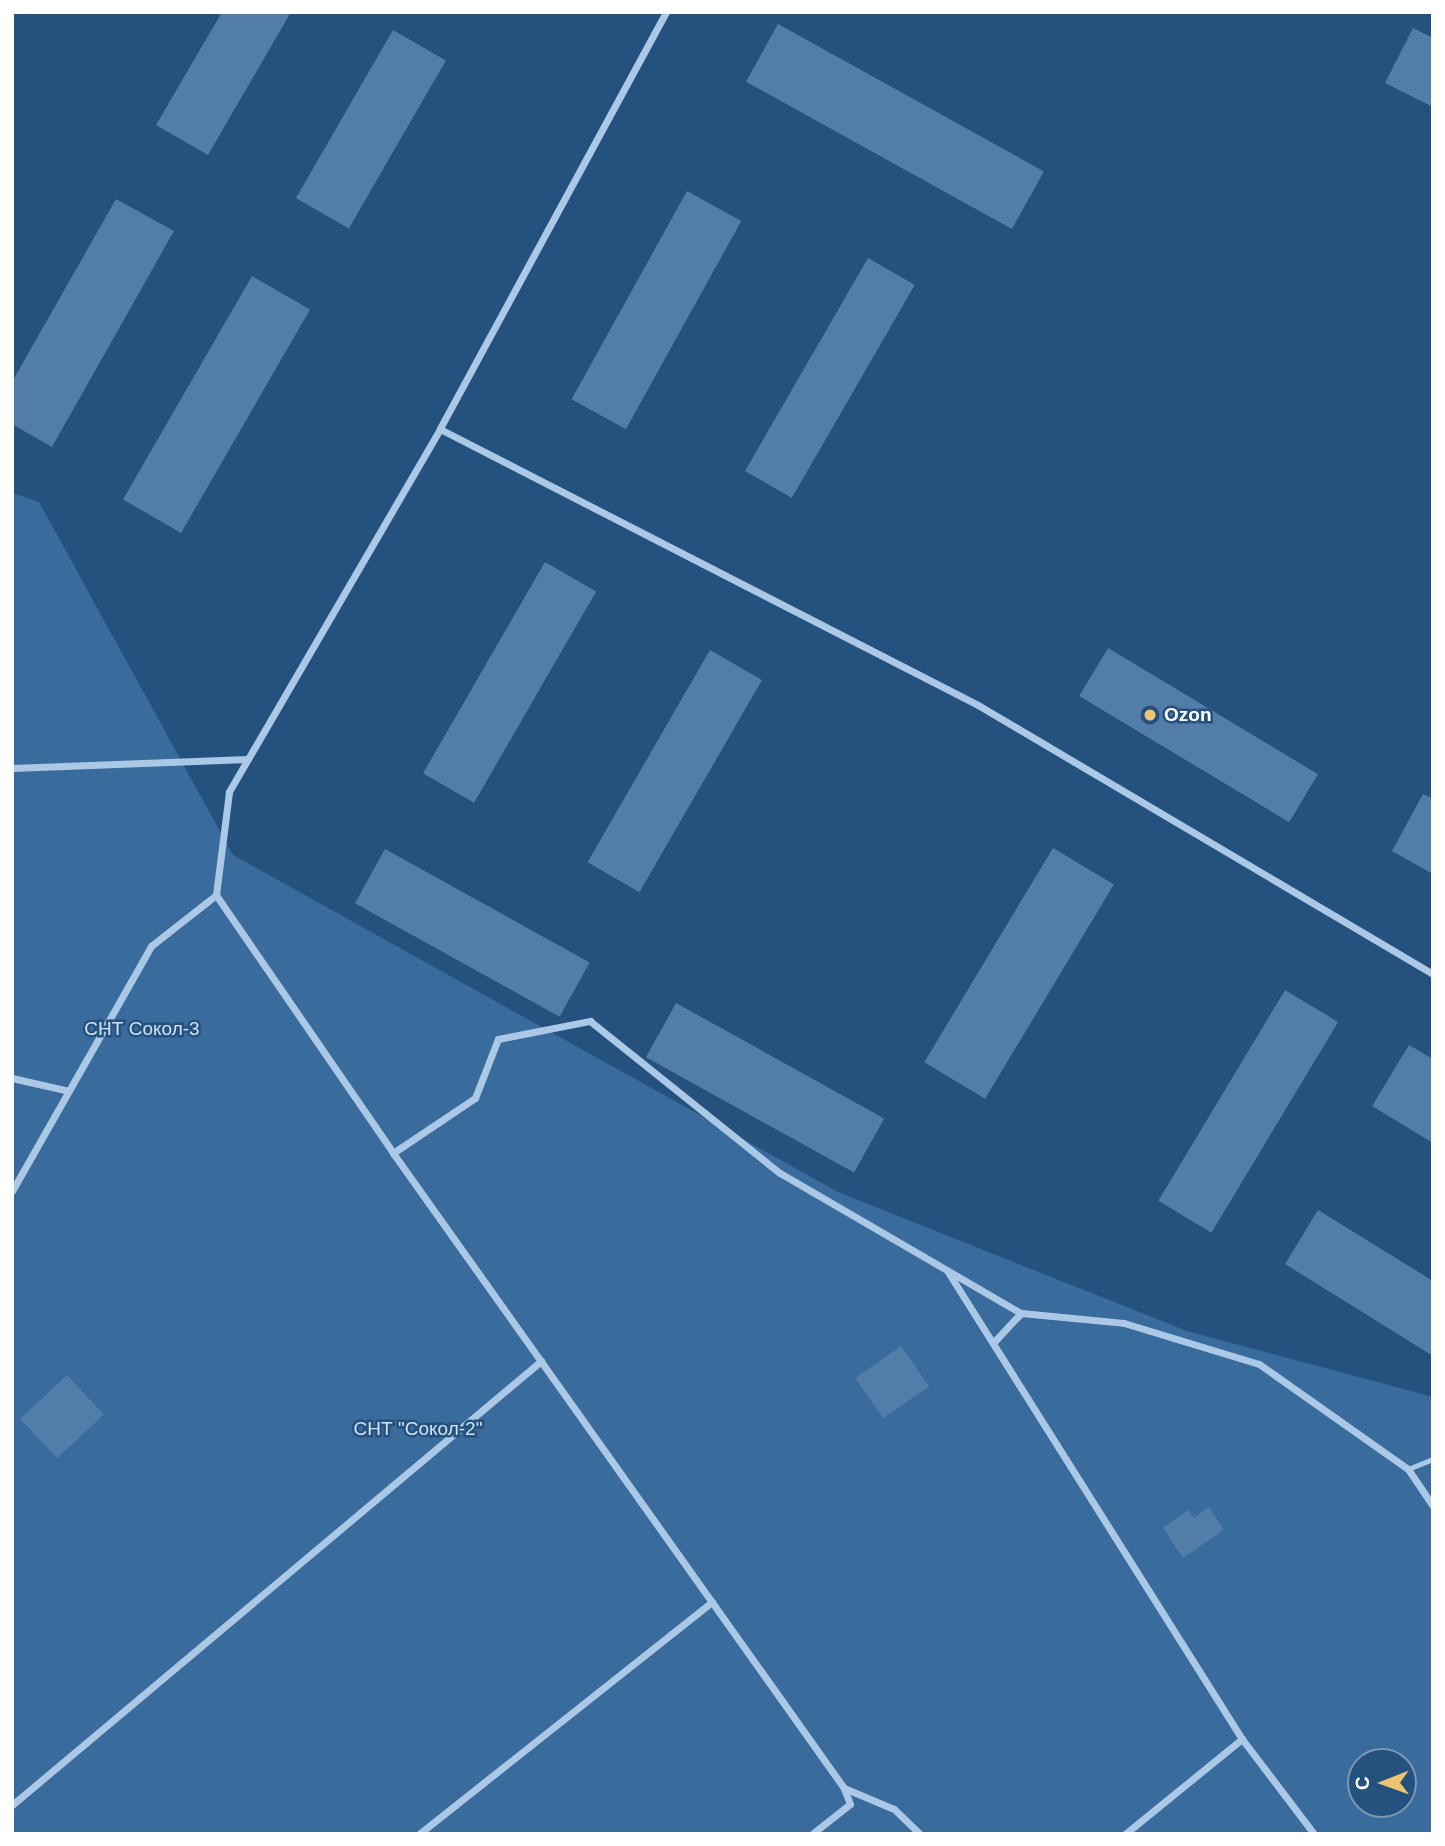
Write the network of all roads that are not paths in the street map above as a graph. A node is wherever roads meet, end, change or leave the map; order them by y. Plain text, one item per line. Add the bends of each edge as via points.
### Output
1 (666, 12) edge
2 (440, 429) junction
3 (248, 758) junction
4 (12, 768) edge
5 (216, 894) junction
6 (1433, 974) edge
7 (12, 1078) edge
8 (69, 1091) junction
9 (393, 1153) junction
10 (12, 1191) edge
11 (947, 1270) junction
12 (1021, 1313) junction
13 (993, 1343) junction
14 (541, 1361) junction
15 (1433, 1458) edge
16 (1408, 1469) junction
17 (1433, 1506) edge
18 (712, 1602) junction
19 (1242, 1739) junction
20 (844, 1788) junction
21 (12, 1805) edge
22 (419, 1834) edge
23 (812, 1834) edge
24 (920, 1834) edge
25 (1125, 1834) edge
26 (1314, 1834) edge

1 - 2 street
2 - 3 street
2 - 6 street via 978,705
3 - 4 street
3 - 5 street via 229,792
5 - 8 street via 151,946
5 - 9 street
7 - 8 street
8 - 10 street
9 - 11 street via 475,1098 498,1040 590,1021 780,1172
9 - 14 street
11 - 12 street
11 - 13 street
12 - 13 street
12 - 16 street via 1124,1323 1259,1364
13 - 19 street
14 - 18 street
14 - 21 street
15 - 16 lane
16 - 17 street
18 - 20 street
18 - 22 street
19 - 25 street
19 - 26 street
20 - 23 street via 850,1804
20 - 24 street via 894,1809

